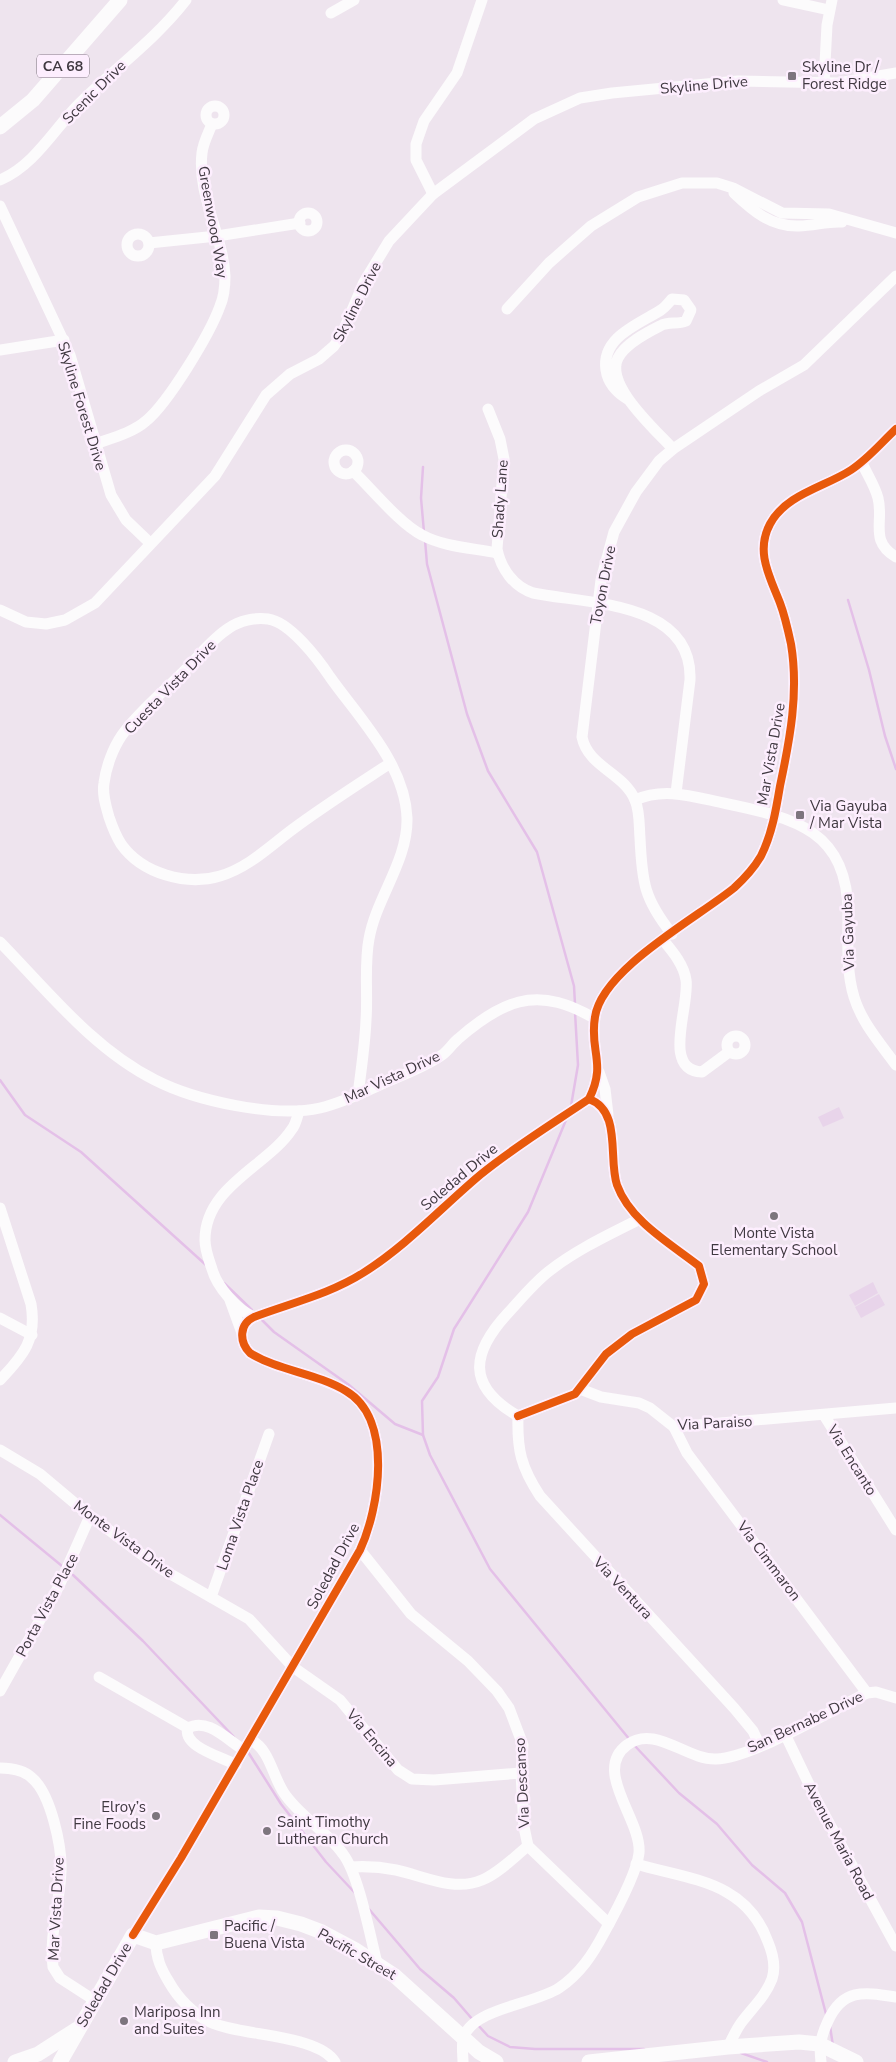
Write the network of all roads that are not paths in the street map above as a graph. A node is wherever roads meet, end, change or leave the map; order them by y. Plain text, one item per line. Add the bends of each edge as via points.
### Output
1 (120, 0) edge
2 (186, 0) edge
3 (354, 0) edge
4 (482, 0) edge
5 (783, 0) edge
6 (831, 5) edge
7 (331, 13) dead end
8 (896, 73) edge
9 (824, 83) junction
10 (212, 124) dead end
11 (0, 127) edge
12 (0, 180) edge
13 (433, 194) junction
14 (0, 206) edge
15 (300, 223) dead end
16 (896, 233) edge
17 (217, 236) junction
18 (149, 243) dead end
19 (896, 276) edge
20 (507, 309) dead end
21 (64, 340) junction
22 (0, 350) edge
23 (629, 400) junction
24 (488, 409) dead end
25 (896, 429) edge
26 (95, 444) junction
27 (673, 449) junction
28 (862, 463) junction
29 (354, 471) dead end
30 (150, 543) junction
31 (498, 553) junction
32 (896, 557) edge
33 (598, 604) junction
34 (0, 610) edge
35 (389, 764) junction
36 (676, 794) junction
37 (635, 800) junction
38 (775, 814) junction
39 (667, 937) junction
40 (0, 942) edge
41 (594, 1018) junction
42 (729, 1052) dead end
43 (896, 1065) edge
44 (599, 1070) junction
45 (358, 1095) junction
46 (589, 1099) junction
47 (299, 1111) junction
48 (608, 1116) junction
49 (0, 1208) edge
50 (640, 1219) junction
51 (229, 1296) junction
52 (254, 1316) junction
53 (0, 1318) edge
54 (242, 1333) junction
55 (32, 1335) junction
56 (0, 1380) edge
57 (580, 1389) junction
58 (896, 1408) edge
59 (824, 1415) junction
60 (518, 1416) junction
61 (674, 1427) junction
62 (269, 1434) dead end
63 (0, 1450) edge
64 (90, 1516) junction
65 (896, 1530) edge
66 (360, 1550) junction
67 (212, 1597) junction
68 (293, 1666) junction
69 (99, 1677) dead end
70 (0, 1692) edge
71 (867, 1693) junction
72 (896, 1698) edge
73 (188, 1728) junction
74 (785, 1734) junction
75 (221, 1736) junction
76 (250, 1740) junction
77 (760, 1746) junction
78 (244, 1750) junction
79 (211, 1753) junction
80 (236, 1765) junction
81 (0, 1768) edge
82 (521, 1773) junction
83 (528, 1846) junction
84 (636, 1864) junction
85 (350, 1867) junction
86 (609, 1924) junction
87 (133, 1935) junction
88 (156, 1943) junction
89 (896, 1946) edge
90 (377, 1964) junction
91 (896, 1997) edge
92 (94, 2000) junction
93 (79, 2028) junction
94 (463, 2038) junction
95 (819, 2044) junction
96 (728, 2046) junction
97 (15, 2062) edge
98 (60, 2062) edge
99 (335, 2062) edge
100 (463, 2062) edge
101 (496, 2062) edge
102 (588, 2062) edge
103 (821, 2062) edge
104 (856, 2062) edge

1 - 11 main road, CA 68 via 33,100
2 - 12 street, Scenic Drive via 155,34 77,106 37,153
3 - 7 street
4 - 13 street via 457,73 424,121 416,144 416,160
5 - 6 street
6 - 9 street
8 - 9 street, Skyline Drive
9 - 13 street, Skyline Drive via 738,80 580,98 534,119
10 - 17 street, Greenwood Way via 204,142 201,163
13 - 30 street, Skyline Drive via 389,241 364,282 334,346 319,359 290,374 266,395 214,476
14 - 21 street, Skyline Forest Drive
15 - 17 street
16 - 20 street via 829,214 782,213 724,185 682,183 629,201 571,242
17 - 18 street
17 - 26 street, Greenwood Way via 224,286 221,305 212,323 173,389 156,411 130,432
19 - 27 street, Toyon Drive via 804,365 758,391
21 - 22 street
21 - 26 street, Skyline Forest Drive
23 - 23 street via 616,376 618,358 661,325 686,321 691,310 684,300 672,299 611,346 606,360 607,376 616,391
23 - 27 street
24 - 31 street, Shady Lane via 504,459 496,538
25 - 28 street, Mar Vista Drive
26 - 30 street, Skyline Forest Drive via 105,481 117,506 126,520
27 - 33 street, Toyon Drive via 641,486 614,532
28 - 32 street via 878,496 878,529 882,544
28 - 38 street, Mar Vista Drive via 788,503 770,523 766,533 763,555 786,622 795,678 792,728
29 - 31 street via 423,536
30 - 34 street, Skyline Drive via 94,603 66,620 36,624
31 - 33 street, Shady Lane via 511,578 524,590
33 - 36 street, Shady Lane via 630,609 648,617 670,631 686,651 690,680
33 - 37 street, Toyon Drive via 583,720 584,744 590,756 618,778
35 - 35 street, Cuesta Vista Drive via 325,669 300,641 280,623 259,619 227,629 122,734 104,780 103,795 113,827 121,843 132,854 168,876 209,878 254,859
35 - 45 street, Cuesta Vista Drive via 403,796 406,826 400,855 369,939 366,1020
36 - 37 street, Via Gayuba via 655,793
36 - 38 street, Via Gayuba
37 - 39 street via 644,886
38 - 39 street, Mar Vista Drive via 766,844 747,876
38 - 43 street, Via Gayuba via 810,830 826,845 837,862 848,895 849,962 854,997 866,1024
39 - 41 street, Mar Vista Drive via 616,978 602,998
39 - 42 street via 686,981 679,1049 682,1062 691,1070 702,1072
40 - 47 street, Mar Vista Drive via 90,1035 155,1080 194,1096 230,1104
41 - 44 street
41 - 45 street, Mar Vista Drive via 575,1007 556,1002 534,999 518,1002 488,1017 428,1063
44 - 46 street
44 - 48 street
45 - 47 street, Mar Vista Drive via 321,1108
46 - 48 street via 601,1105
46 - 52 street, Soledad Drive via 481,1174 362,1274 318,1294
47 - 51 street via 285,1138 231,1185 212,1213 205,1240 207,1254 215,1279
48 - 50 street via 618,1187
49 - 55 street via 31,1304
50 - 57 street via 699,1266 704,1277 701,1292 686,1307 632,1334 606,1354
50 - 60 street via 589,1245 548,1272 488,1337 478,1363 481,1381 495,1400
51 - 52 street via 246,1313
51 - 54 street, Soledad Drive
52 - 54 street via 245,1322
53 - 55 street
54 - 66 street, Soledad Drive via 242,1342 250,1353 335,1385 354,1396 367,1414 376,1448 378,1479 375,1506
55 - 56 street via 22,1355
57 - 60 street via 559,1401
57 - 61 street, Via Paraiso via 601,1397 639,1403
58 - 59 street, Via Paraiso
59 - 61 street, Via Paraiso
59 - 65 street, Via Encanto
60 - 77 street, Via Ventura via 517,1440 521,1459 540,1496 734,1708 753,1731
61 - 71 street, Via Cimmaron via 687,1453
62 - 67 street, Loma Vista Place
63 - 64 street, Monte Vista Drive via 40,1474
64 - 67 street, Monte Vista Drive via 160,1568
64 - 70 street, Porta Vista Place via 59,1586
66 - 68 street, Soledad Drive
66 - 82 street, Via Descanso via 411,1614 468,1661 503,1699 520,1732
67 - 68 street, Monte Vista Drive via 249,1619
68 - 76 street, Soledad Drive
68 - 82 street, Via Encina via 340,1700 407,1777 434,1780
69 - 73 street
71 - 72 street, San Bernabe Drive via 876,1692
71 - 74 street, San Bernabe Drive
73 - 75 street via 202,1725
73 - 79 street via 187,1734 193,1743
74 - 77 street, San Bernabe Drive
74 - 89 street, Avenue Maria Road via 821,1810
75 - 78 street
75 - 79 street via 222,1747
76 - 78 street, Soledad Drive
76 - 85 street via 264,1750 288,1798 343,1854
77 - 84 street, San Bernabe Drive via 734,1756 713,1759 700,1758 666,1742 647,1738 634,1740 622,1749 614,1770 615,1783 636,1834 639,1853
78 - 80 street, Soledad Drive
79 - 80 street
80 - 87 street, Soledad Drive
81 - 92 street, Mar Vista Drive via 32,1777 50,1810 58,1838 61,1870 53,1967 60,1978
82 - 83 street, Via Descanso
83 - 85 street via 485,1879 470,1883 433,1881 372,1866
83 - 86 street, Via Descanso
84 - 86 street, San Bernabe Drive
84 - 96 street via 730,1892 749,1909 762,1928 772,1953 774,1974 758,2004 740,2024
85 - 90 street
86 - 94 street, San Bernabe Drive via 593,1955 560,1988 477,2020
87 - 88 main road
87 - 92 main road, Soledad Drive
88 - 90 main road, Pacific Street via 236,1921 268,1916 322,1932
88 - 99 street via 156,1955 173,1988 189,2007 204,2018 228,2028 307,2044 327,2053
90 - 94 main road, Pacific Street via 406,1984
91 - 95 street via 865,1993 840,2001
92 - 93 main road, Soledad Drive
93 - 97 main road via 38,2054
93 - 98 main road, Soledad Drive
94 - 100 street
94 - 101 main road, Pacific Street
95 - 96 main road via 778,2042
95 - 103 street
95 - 104 main road
96 - 102 main road

